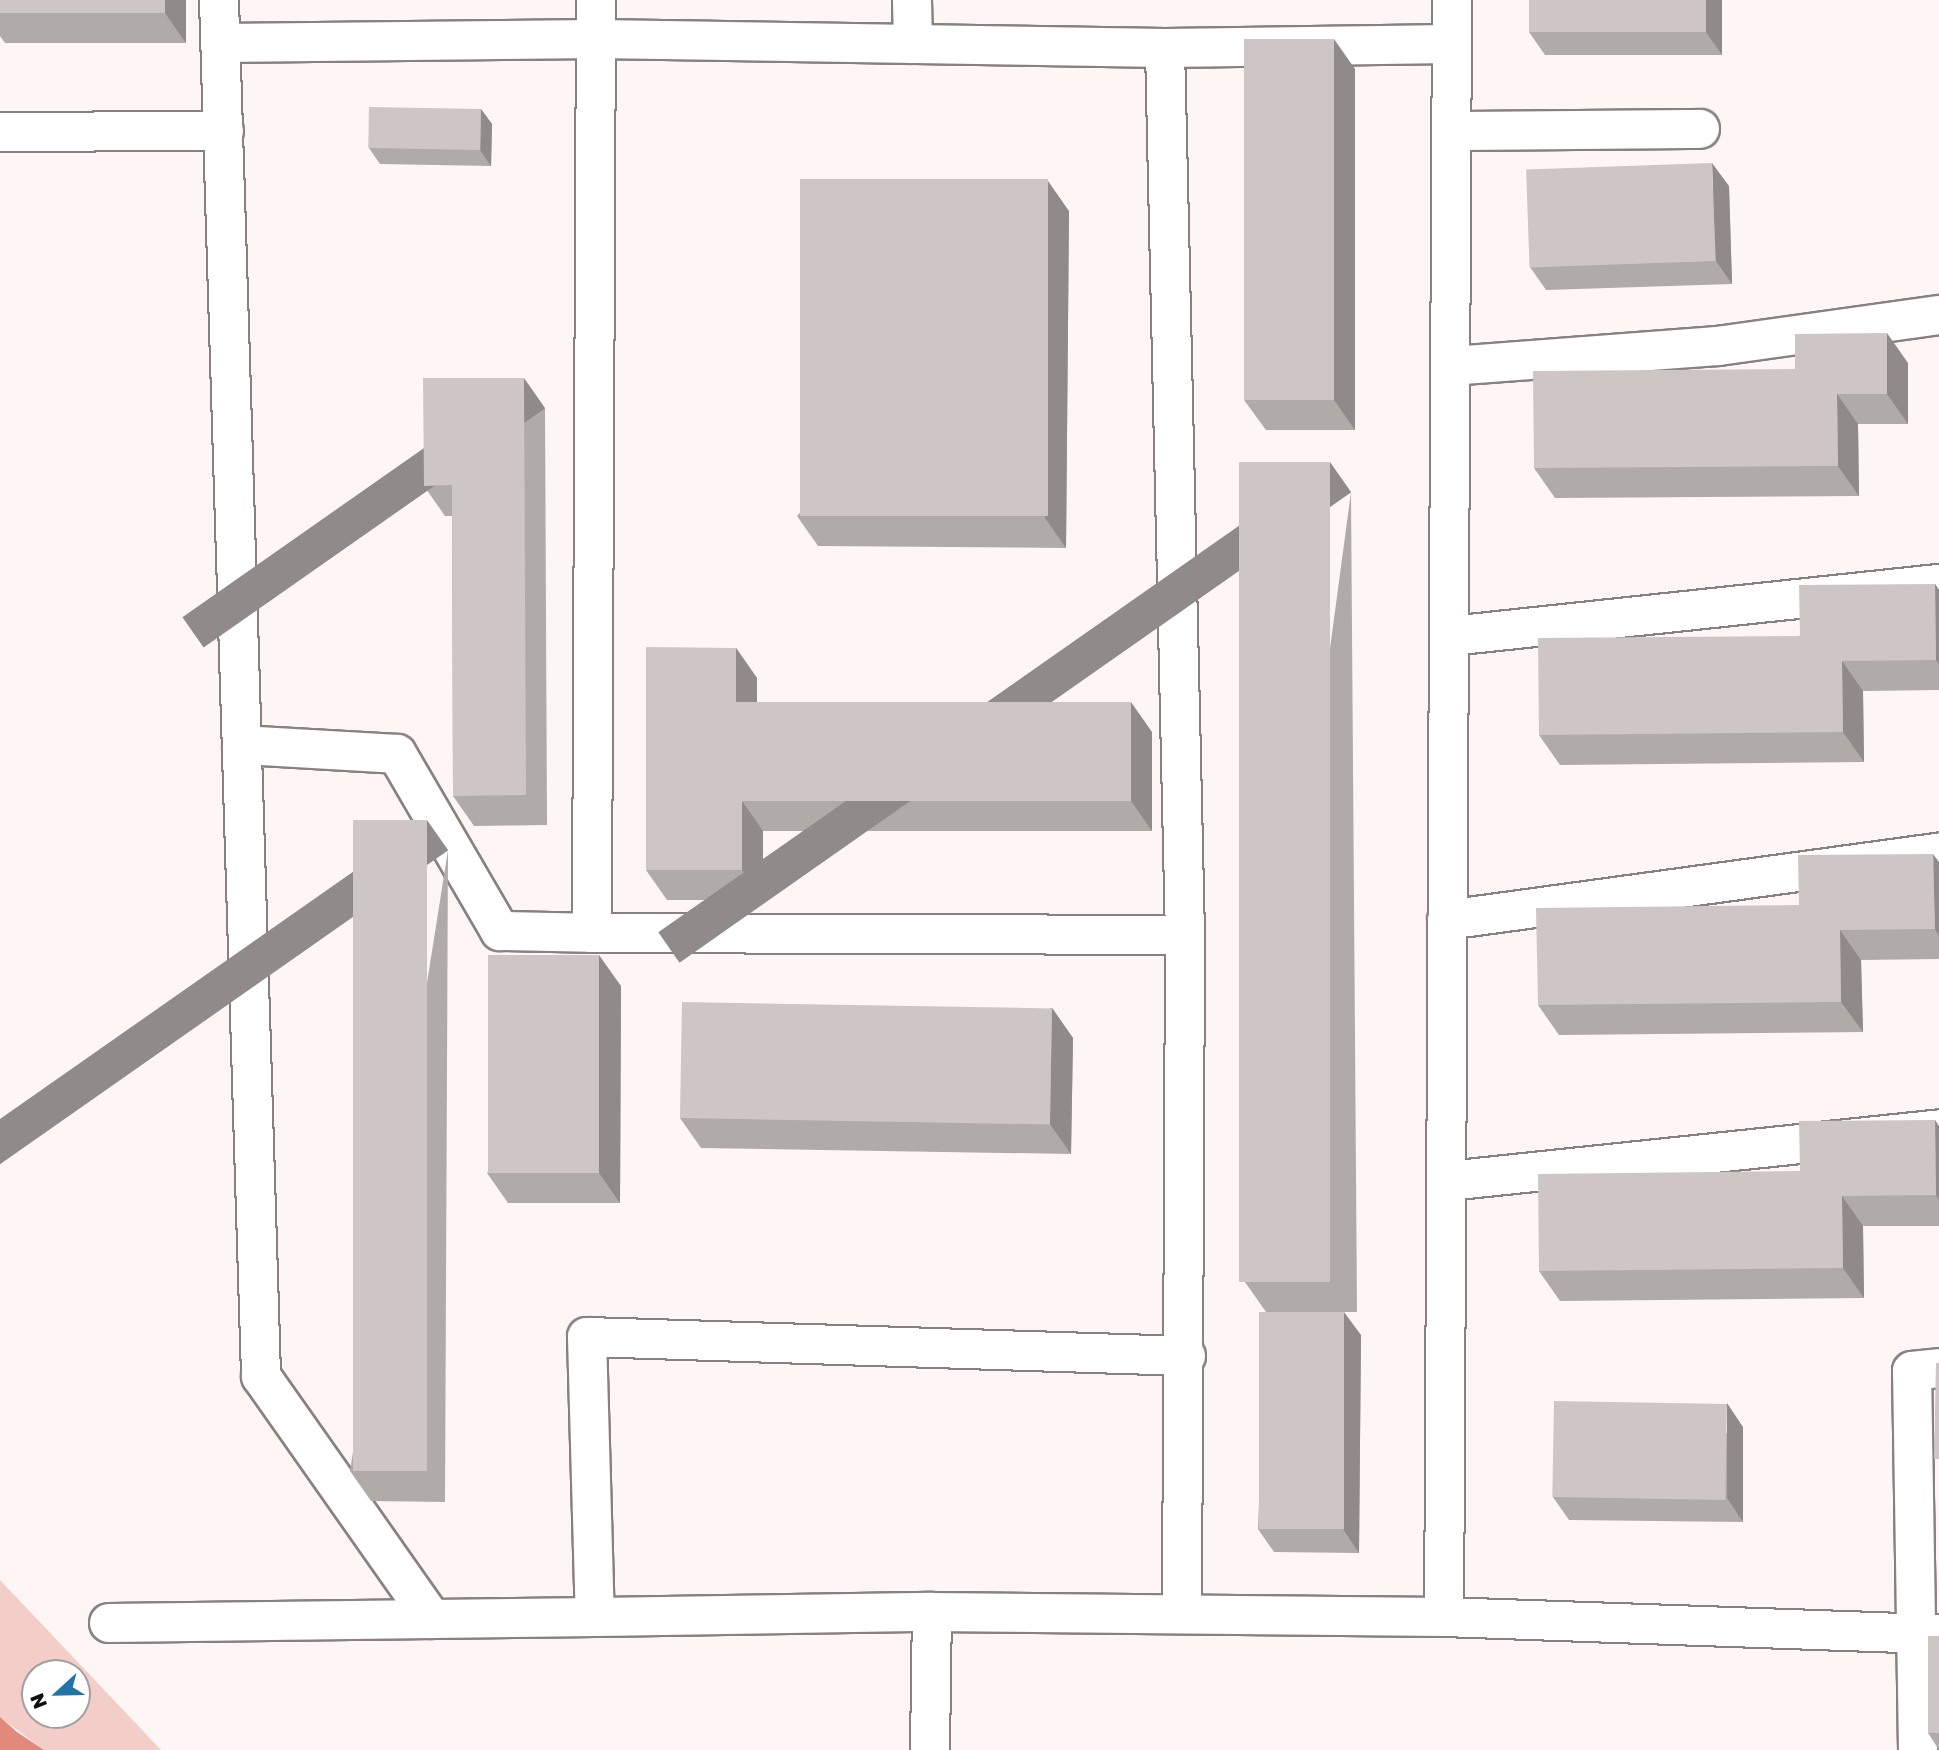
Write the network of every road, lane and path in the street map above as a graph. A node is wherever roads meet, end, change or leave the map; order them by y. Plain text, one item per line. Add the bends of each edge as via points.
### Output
1 (219, 0) edge
2 (596, 0) edge
3 (912, 0) edge
4 (1452, 0) edge
5 (596, 39) junction
6 (221, 43) junction
7 (913, 44) junction
8 (1451, 44) junction
9 (1165, 48) junction
10 (1700, 129) dead end
11 (224, 131) junction
12 (1453, 131) junction
13 (0, 132) edge
14 (1939, 315) edge
15 (1452, 366) junction
16 (1939, 584) edge
17 (1451, 636) junction
18 (242, 745) junction
19 (1939, 853) edge
20 (1447, 920) junction
21 (592, 933) junction
22 (1185, 935) junction
23 (1939, 1129) edge
24 (1448, 1181) junction
25 (1186, 1356) junction
26 (1939, 1368) edge
27 (932, 1612) junction
28 (1182, 1613) junction
29 (595, 1617) junction
30 (1444, 1617) junction
31 (432, 1619) junction
32 (109, 1623) dead end
33 (1927, 1635) edge
34 (930, 1750) edge
35 (1918, 1750) edge

1 - 6 lane
2 - 5 lane
3 - 7 lane
4 - 8 lane
5 - 6 lane
5 - 7 lane
5 - 21 lane
6 - 11 lane
7 - 9 lane
8 - 9 lane
8 - 12 lane
9 - 22 lane
10 - 12 lane
11 - 13 lane
11 - 18 lane
12 - 15 lane
14 - 15 lane via 1718,346
15 - 17 lane
16 - 17 lane
17 - 20 lane
18 - 21 lane via 397,754 500,931
18 - 31 lane via 261,1376
19 - 20 lane
20 - 24 lane
21 - 22 lane
22 - 25 lane
23 - 24 lane
24 - 30 lane
25 - 28 lane
25 - 29 lane via 587,1336
26 - 33 lane via 1912,1371
27 - 28 lane
27 - 29 lane
27 - 34 lane
28 - 30 lane
29 - 31 lane
30 - 33 lane
31 - 32 lane
33 - 35 lane

